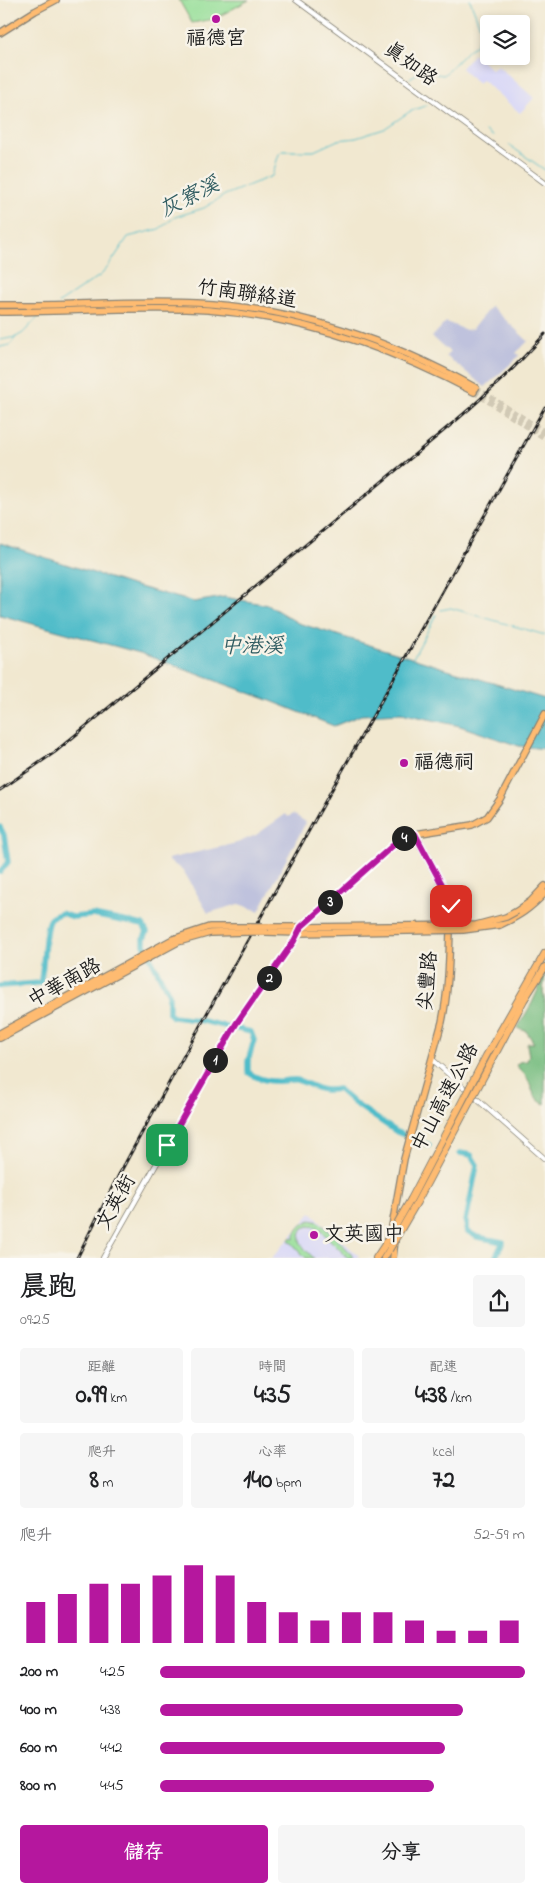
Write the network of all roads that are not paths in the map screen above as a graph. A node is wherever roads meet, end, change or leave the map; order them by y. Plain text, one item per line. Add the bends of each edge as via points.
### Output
1 (56, 0) edge
2 (296, 0) edge
3 (0, 33) edge
4 (545, 182) edge
5 (0, 305) edge
6 (33, 309) junction
7 (0, 312) edge
8 (475, 390) tunnel mouth
9 (545, 714) edge
10 (415, 834) junction
11 (545, 886) edge
12 (545, 893) edge
13 (518, 914) junction
14 (299, 930) junction
15 (545, 953) edge
16 (545, 967) edge
17 (38, 1015) junction
18 (0, 1033) edge
19 (0, 1038) edge
20 (432, 1060) junction
21 (463, 1088) dead end
22 (478, 1100) dead end
23 (545, 1159) edge
24 (414, 1201) junction
25 (396, 1209) junction
26 (386, 1248) junction
27 (103, 1258) edge
28 (376, 1258) edge
29 (384, 1258) edge
30 (389, 1258) edge
31 (394, 1258) edge

1 - 3 main road
2 - 4 street, 真如路
5 - 6 main road, 竹南聯絡道
6 - 7 main road, 竹南聯絡道
6 - 8 main road, 竹南聯絡道 via 196,304 270,312 334,326 386,344 436,366
9 - 10 main road via 492,812 472,825
10 - 14 street via 398,841
10 - 20 main road, 尖豐路 via 451,906 446,1005
11 - 13 main road
12 - 13 main road via 533,906
13 - 14 main road, bridge via 476,925
14 - 17 main road, 中華南路, bridge via 210,927 145,956
14 - 27 street, 文英街 via 236,1024
15 - 24 highway, 中山高速公路 via 486,1056
16 - 24 highway, 中山高速公路
17 - 18 main road, 中華南路
17 - 19 main road, 中華南路
20 - 21 street
20 - 25 main road, 尖豐路 via 408,1146
22 - 23 street
24 - 26 highway, 中山高速公路, bridge
25 - 30 main road
25 - 31 main road
26 - 28 highway, 中山高速公路
26 - 29 highway, 中山高速公路

